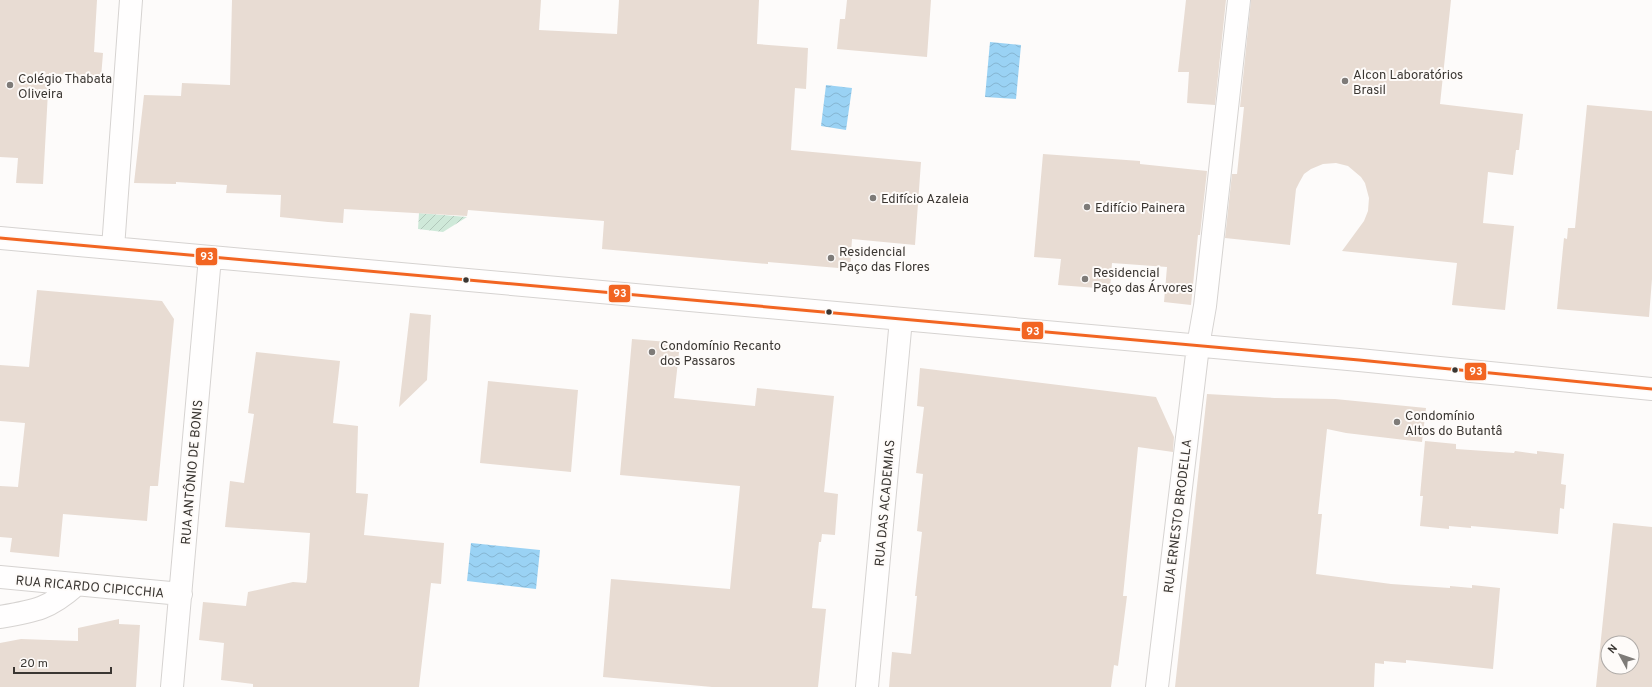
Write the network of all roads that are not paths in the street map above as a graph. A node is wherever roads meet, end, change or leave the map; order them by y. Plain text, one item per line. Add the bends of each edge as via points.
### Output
1 (131, 0) edge
2 (1239, 0) edge
3 (0, 238) edge
4 (113, 248) junction
5 (210, 257) junction
6 (901, 319) junction
7 (1198, 346) junction
8 (1652, 388) edge
9 (0, 577) edge
10 (76, 584) junction
11 (181, 594) junction
12 (0, 617) edge
13 (172, 687) edge
14 (867, 687) edge
15 (1157, 687) edge

1 - 4 street
2 - 7 street, RUA ERNESTO BRODELLA via 1205,306
3 - 4 street
4 - 5 street
5 - 6 street
5 - 11 street, RUA ANTÔNIO DE BONIS
6 - 7 street
6 - 14 street, RUA DAS ACADEMIAS
7 - 8 street
7 - 15 street, RUA ERNESTO BRODELLA
9 - 10 street, RUA RICARDO CIPICCHIA
10 - 11 street, RUA RICARDO CIPICCHIA
10 - 12 street via 48,605
11 - 13 street, RUA ANTÔNIO DE BONIS

